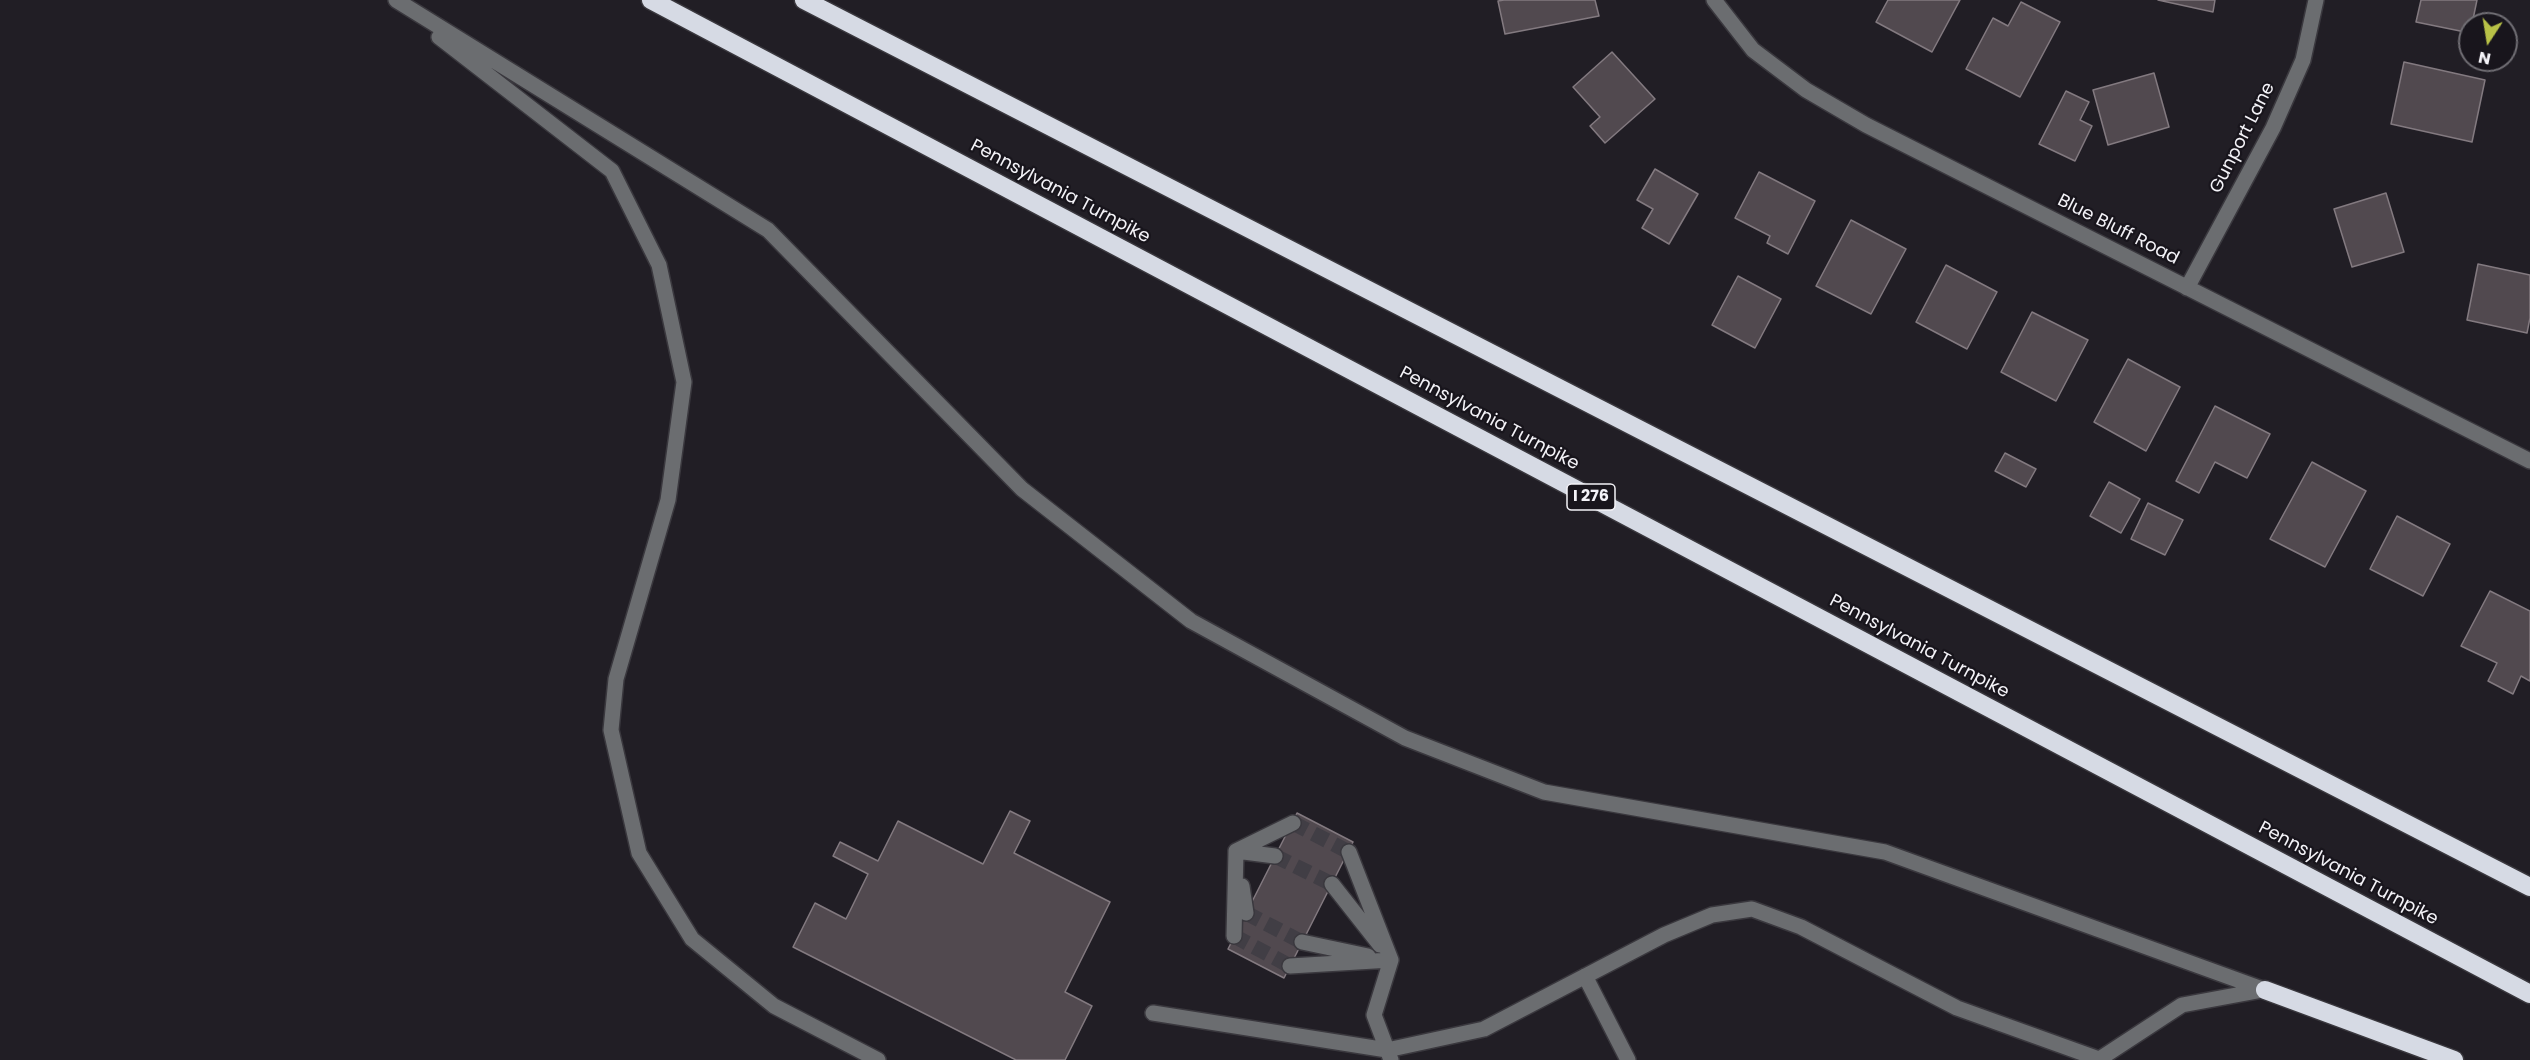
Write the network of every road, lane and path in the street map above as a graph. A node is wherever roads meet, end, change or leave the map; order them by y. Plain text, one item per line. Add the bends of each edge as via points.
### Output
1 (394, 0) edge
2 (651, 0) edge
3 (804, 0) edge
4 (1714, 0) edge
5 (2316, 0) edge
6 (2187, 288) junction
7 (2530, 461) edge
8 (1293, 823) dead end
9 (1236, 850) junction
10 (1349, 852) tunnel mouth
11 (1275, 856) tunnel mouth
12 (1332, 884) tunnel mouth
13 (2530, 887) edge
14 (1246, 913) dead end
15 (1234, 936) dead end
16 (1302, 942) tunnel mouth
17 (1391, 960) junction
18 (1290, 966) tunnel mouth
19 (1585, 976) junction
20 (2265, 990) junction
21 (2530, 994) edge
22 (1153, 1013) dead end
23 (1389, 1055) edge
24 (2099, 1059) edge
25 (878, 1060) edge
26 (1628, 1060) edge
27 (2454, 1060) edge

1 - 20 street via 768,230 1022,489 1191,621 1405,738 1544,792 1885,852
1 - 25 street via 612,171 659,265 684,382 668,500 616,679 611,730 639,853 692,939 774,1006
2 - 21 highway, Pennsylvania Turnpike / I 276
3 - 13 highway
4 - 6 street, Blue Bluff Road via 1753,50 1806,90
5 - 6 street, Gunport Lane via 2303,60 2273,128
6 - 7 street, Blue Bluff Road
8 - 9 street
9 - 11 street
9 - 14 street
9 - 15 street
10 - 17 street
12 - 17 street
16 - 17 street
17 - 18 street
17 - 23 street via 1374,1015
19 - 23 street via 1484,1029
19 - 24 street via 1664,934 1712,915 1752,909 1801,927 1957,1008
19 - 26 street
20 - 24 street via 2182,1005
20 - 27 highway
22 - 23 street

